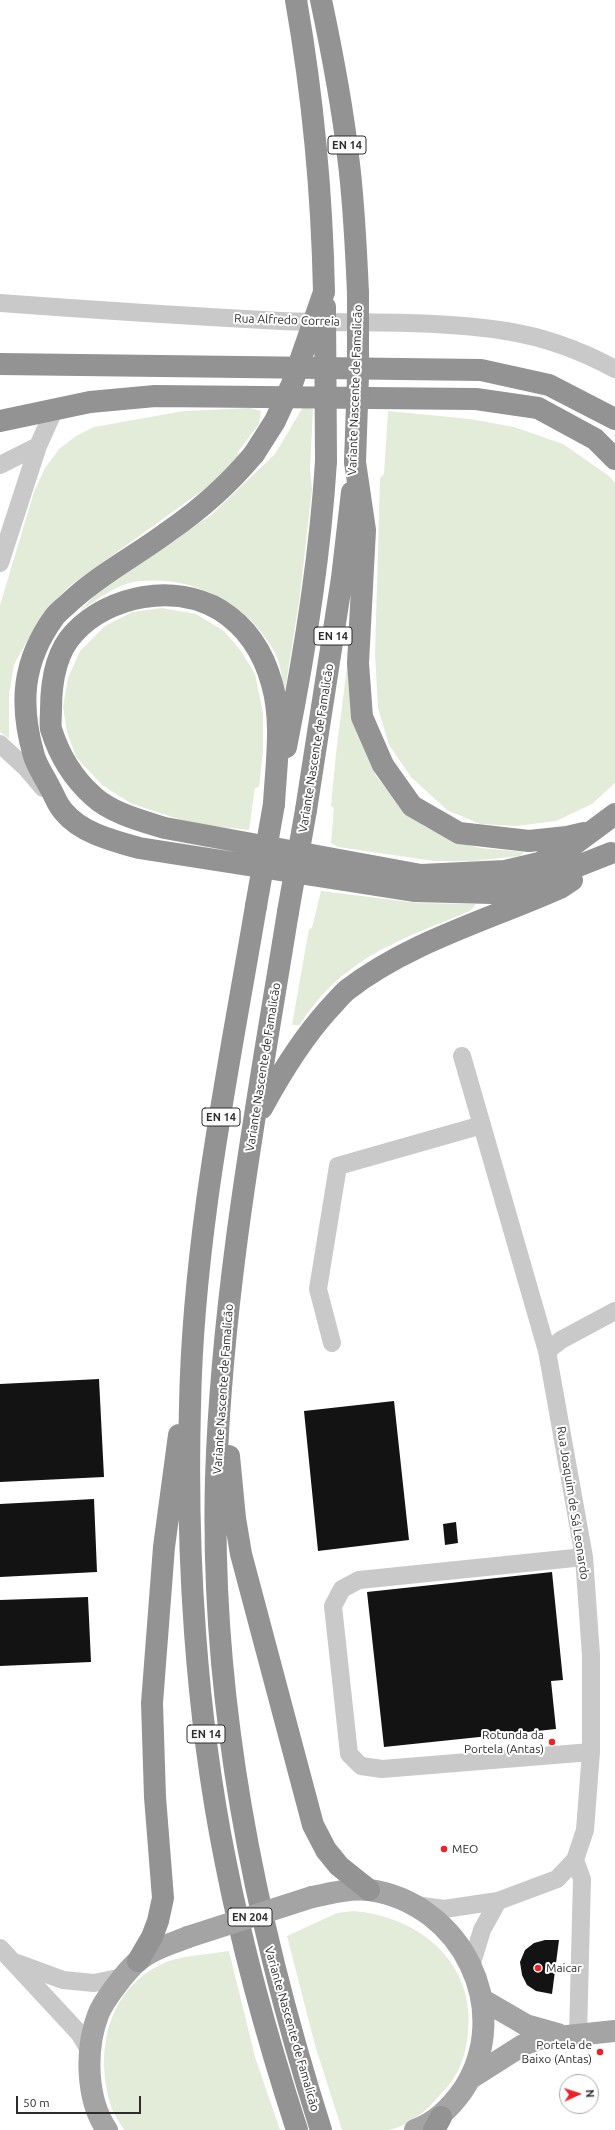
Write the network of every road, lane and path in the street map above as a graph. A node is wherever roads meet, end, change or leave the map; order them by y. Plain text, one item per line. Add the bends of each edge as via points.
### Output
1 (296, 0) edge
2 (321, 0) edge
3 (324, 292) junction
4 (0, 303) edge
5 (0, 364) edge
6 (615, 368) edge
7 (55, 408) junction
8 (615, 419) edge
9 (0, 421) edge
10 (38, 446) junction
11 (615, 459) edge
12 (355, 462) junction
13 (0, 465) edge
14 (0, 563) edge
15 (0, 744) edge
16 (274, 804) junction
17 (64, 812) junction
18 (615, 814) edge
19 (594, 830) junction
20 (613, 852) edge
21 (462, 1056) dead end
22 (254, 1123) junction
23 (482, 1125) junction
24 (615, 1311) edge
25 (194, 1328) junction
26 (332, 1343) dead end
27 (547, 1351) junction
28 (222, 1384) junction
29 (584, 1556) junction
30 (591, 1752) junction
31 (575, 1860) junction
32 (369, 1890) junction
33 (498, 1901) junction
34 (415, 1905) junction
35 (0, 1948) edge
36 (138, 1961) junction
37 (14, 1962) junction
38 (471, 1966) junction
39 (123, 1977) junction
40 (483, 2000) junction
41 (615, 2031) edge
42 (570, 2035) junction
43 (90, 2051) junction
44 (470, 2078) junction
45 (95, 2106) junction
46 (437, 2123) edge
47 (90, 2130) edge
48 (107, 2130) edge
49 (297, 2130) edge
50 (321, 2130) edge
51 (415, 2130) edge

1 - 3 highway, Variante Nascente de Famalicão / EN 14 via 318,158
2 - 12 highway, Variante Nascente de Famalicão / EN 14, bridge via 336,73 348,156 355,233 358,292
3 - 16 highway, Variante Nascente de Famalicão / EN 14, bridge via 327,364 326,461 321,532 304,655
3 - 17 highway, bridge via 292,384 276,421 254,454 235,477 206,503 77,596 56,615 41,640 28,670 24,701 26,728 36,761
4 - 6 street, Rua Alfredo Correia via 283,321 420,323 507,331 563,346
5 - 8 highway via 481,370 548,385
7 - 9 highway
7 - 10 street
7 - 11 highway via 155,396 476,399 538,408 595,440
10 - 13 street
10 - 14 street
12 - 19 highway via 365,530 358,663 362,717 383,765 412,806 459,833 529,841 568,837
12 - 22 highway, Variante Nascente de Famalicão / EN 14, bridge via 342,578
15 - 17 street via 26,768
16 - 19 highway via 278,731 273,685 264,657 246,631 220,610 192,599 161,595 128,599 100,611 73,633 58,658 51,691 51,728 67,768 94,797 127,816 165,828 421,875 505,871 539,863 572,846
16 - 25 highway, Variante Nascente de Famalicão / EN 14, bridge via 208,1204
17 - 20 highway via 82,826 109,840 139,848 414,891 492,893 550,877
18 - 19 highway
20 - 22 highway via 560,888 390,961 346,991 314,1026 283,1069
21 - 23 street, Rua Joaquim de Sá Leonardo
22 - 28 highway, Variante Nascente de Famalicão / EN 14 via 230,1293
23 - 26 street via 338,1166 318,1289
23 - 27 street, Rua Joaquim de Sá Leonardo
24 - 27 street via 561,1340
25 - 36 highway via 164,1547 152,1703 155,1797 163,1898 158,1922
25 - 49 highway, Variante Nascente de Famalicão / EN 14 via 190,1406 192,1558 199,1671 208,1747 225,1857 246,1952
27 - 29 street, Rua Joaquim de Sá Leonardo
28 - 32 highway via 241,1554 313,1825 326,1850 339,1866
28 - 50 highway, Variante Nascente de Famalicão / EN 14 via 216,1476 216,1541 221,1660 235,1779 262,1917 286,2015
29 - 30 street, Rua Joaquim de Sá Leonardo via 591,1655
29 - 30 street via 359,1580 342,1589 333,1606 349,1754 361,1766 382,1768
30 - 31 street, Rua Joaquim de Sá Leonardo via 585,1830
31 - 33 street, Rua Joaquim de Sá Leonardo via 557,1879
31 - 42 street via 582,1879
32 - 34 main road, EN 204
32 - 36 main road, EN 204, bridge via 312,1897 188,1938 157,1950
33 - 34 street, Rua Joaquim de Sá Leonardo via 444,1909
33 - 38 street via 482,1930
34 - 38 main road, EN 204 via 460,1945
35 - 37 street
36 - 39 main road, EN 204
37 - 39 street via 63,1980 94,1983
37 - 43 street via 79,2033
38 - 40 main road, EN 204
39 - 43 main road, EN 204 via 98,2014
40 - 42 main road via 526,2025
40 - 44 main road, EN 204 via 480,2050
41 - 42 main road
42 - 44 main road via 540,2039 523,2045
43 - 45 main road, EN 204 via 90,2081
44 - 46 main road, EN 204
45 - 47 main road, EN 204
45 - 48 main road
46 - 51 main road

